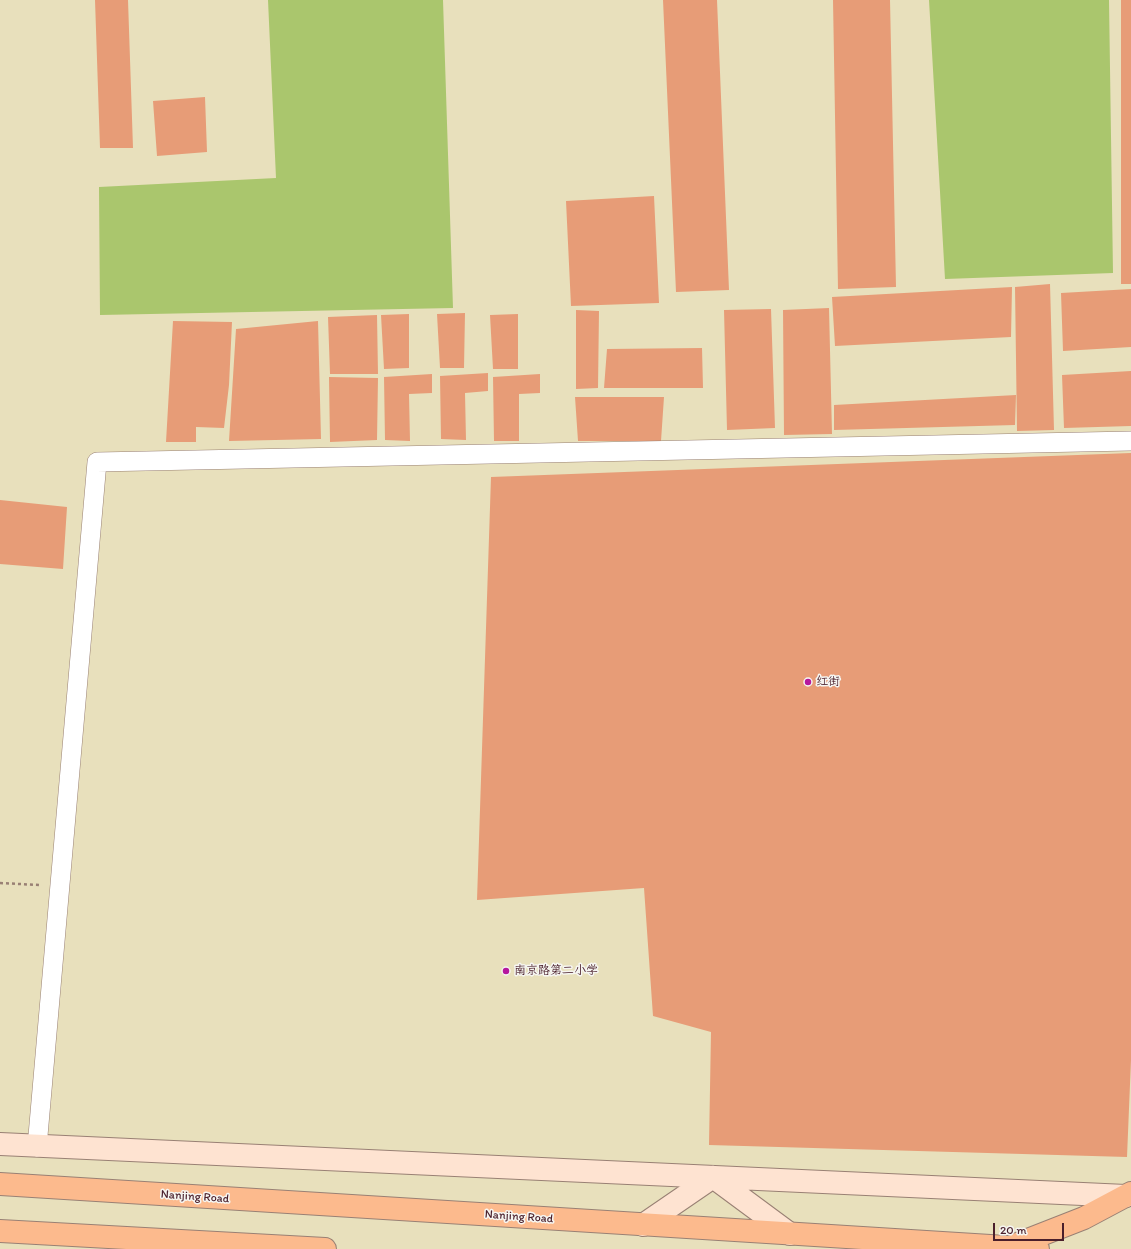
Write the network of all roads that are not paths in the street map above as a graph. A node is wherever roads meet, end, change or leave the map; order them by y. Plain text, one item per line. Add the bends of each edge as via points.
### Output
1 (1131, 441) edge
2 (0, 1144) edge
3 (37, 1147) junction
4 (713, 1177) junction
5 (0, 1184) edge
6 (1128, 1195) edge
7 (644, 1224) junction
8 (0, 1231) edge
9 (790, 1234) junction
10 (1009, 1247) junction
11 (325, 1249) edge
12 (1038, 1249) edge

1 - 3 street via 97,462
2 - 3 street
3 - 4 street
4 - 6 street
4 - 7 street
4 - 9 street
5 - 7 main road, Nanjing Road
6 - 10 main road via 1084,1218
7 - 9 main road, Nanjing Road
8 - 11 main road
9 - 10 main road, Nanjing Road
10 - 12 main road, Nanjing Road

